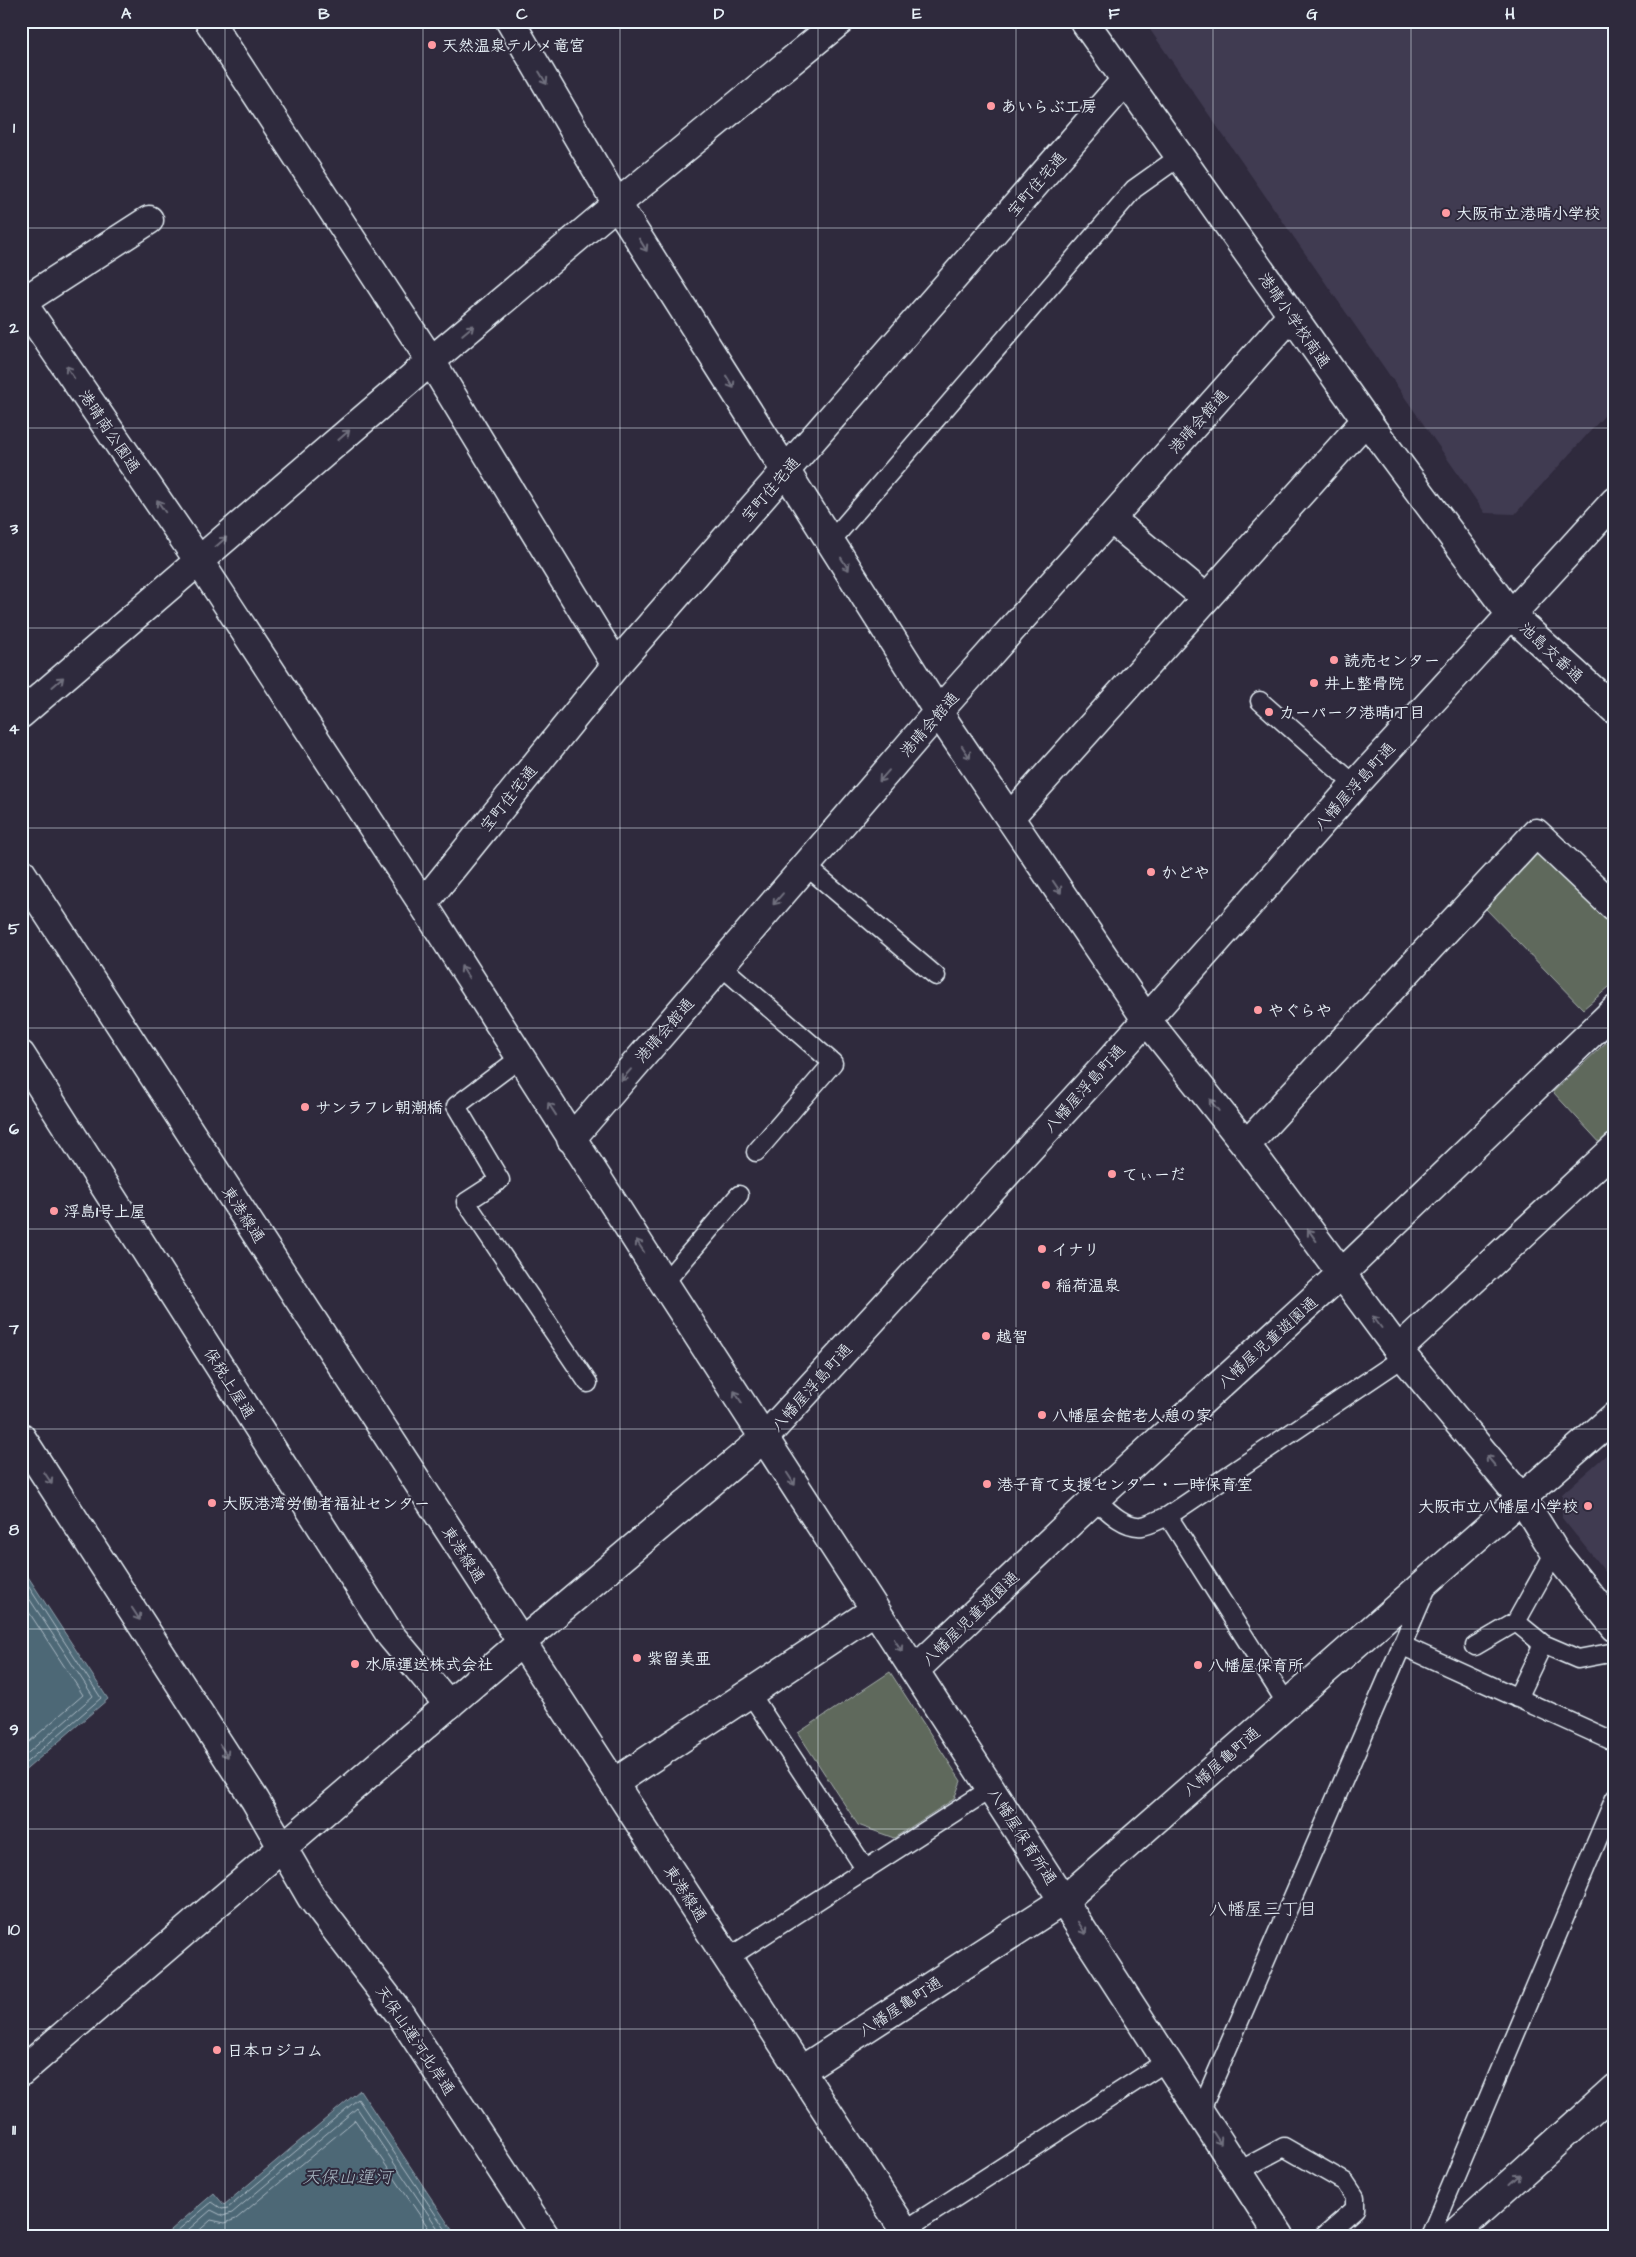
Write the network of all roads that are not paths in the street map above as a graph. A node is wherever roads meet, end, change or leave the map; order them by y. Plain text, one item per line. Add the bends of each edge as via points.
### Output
1 (209, 21) edge
2 (510, 21) edge
3 (840, 21) edge
4 (1084, 21) edge
5 (1125, 81) junction
6 (1179, 157) junction
7 (617, 204) junction
8 (149, 220) dead end
9 (22, 302) edge
10 (1292, 314) junction
11 (431, 361) junction
12 (1366, 420) junction
13 (786, 471) junction
14 (1615, 502) edge
15 (1110, 519) junction
16 (830, 542) junction
17 (199, 561) junction
18 (1206, 598) junction
19 (1511, 615) junction
20 (616, 665) junction
21 (1260, 701) dead end
22 (1615, 710) edge
23 (938, 712) junction
24 (21, 714) edge
25 (1355, 785) junction
26 (1010, 817) junction
27 (806, 866) junction
28 (21, 872) edge
29 (423, 904) junction
30 (1615, 908) edge
31 (720, 966) junction
32 (936, 976) dead end
33 (1615, 1010) edge
34 (1146, 1019) junction
35 (21, 1055) edge
36 (520, 1058) junction
37 (571, 1138) junction
38 (1246, 1144) junction
39 (1615, 1148) edge
40 (756, 1152) dead end
41 (739, 1195) dead end
42 (1341, 1274) junction
43 (664, 1282) junction
44 (1401, 1354) junction
45 (588, 1383) dead end
46 (1615, 1416) edge
47 (21, 1437) edge
48 (764, 1438) junction
49 (1095, 1499) junction
50 (1522, 1499) junction
51 (1168, 1516) junction
52 (1555, 1552) junction
53 (1433, 1574) junction
54 (876, 1610) junction
55 (1516, 1622) junction
56 (1615, 1627) edge
57 (522, 1642) junction
58 (1543, 1644) junction
59 (1401, 1645) junction
60 (1475, 1646) dead end
61 (1615, 1652) edge
62 (915, 1670) junction
63 (750, 1693) junction
64 (1517, 1698) junction
65 (1286, 1704) junction
66 (449, 1705) junction
67 (1615, 1742) edge
68 (614, 1783) junction
69 (992, 1788) junction
70 (1615, 1798) edge
71 (282, 1848) junction
72 (866, 1870) junction
73 (1064, 1900) junction
74 (728, 1958) junction
75 (1167, 2060) junction
76 (800, 2071) junction
77 (21, 2072) edge
78 (1615, 2089) edge
79 (1200, 2112) junction
80 (1239, 2171) junction
81 (906, 2233) edge
82 (1273, 2233) edge
83 (545, 2236) edge
84 (1324, 2236) edge
85 (1430, 2236) edge
86 (1452, 2236) edge

1 - 11 street
2 -> 7 street
3 - 7 street
4 - 5 street, 港晴小学校南通
5 - 6 street, 港晴小学校南通
5 - 13 street, 宝町住宅通
6 - 10 street, 港晴小学校南通
6 - 16 lane via 1134,189
11 -> 7 street
7 -> 13 street
8 - 9 street
17 -> 9 street, 港晴南公園通
10 - 12 street, 港晴小学校南通
10 - 15 street, 港晴会館通
17 -> 11 street
11 - 20 street
12 - 18 street
12 - 19 street, 港晴小学校南通
13 - 16 street
13 - 20 street, 宝町住宅通
14 - 19 street, 八幡屋浮島町通
15 - 18 street
15 - 23 street, 港晴会館通
16 -> 23 street
24 -> 17 street
17 - 29 street, 港晴南公園通
18 - 26 street
19 - 22 street, 池島交番通
19 - 25 street, 八幡屋浮島町通
20 - 29 street, 宝町住宅通
21 - 25 lane
23 -> 26 street
23 -> 27 street, 港晴会館通
25 - 34 street, 八幡屋浮島町通
26 -> 34 street
27 -> 31 street, 港晴会館通
27 - 32 lane
28 - 57 street, 東港線通
36 -> 29 street, 港晴南公園通
30 - 38 street via 1536,833
31 -> 37 street, 港晴会館通
31 - 40 lane via 833,1063
33 - 42 street, 八幡屋児童遊園通
38 -> 34 street
34 - 48 street, 八幡屋浮島町通
35 - 66 street, 保税上屋通 via 391,1636
37 -> 36 street, 八幡屋保育所通
36 - 45 lane via 456,1106 500,1180 466,1202
43 -> 37 street, 八幡屋保育所通
42 -> 38 street
39 - 44 street
41 - 43 lane
44 -> 42 street
42 - 49 street, 八幡屋児童遊園通
48 -> 43 street, 八幡屋保育所通
50 -> 44 street
44 - 51 lane
46 - 50 street, 八幡屋亀町通
47 -> 71 street, 天保山運河北岸通 via 255,1800
48 -> 54 street, 八幡屋保育所通
48 - 57 street, 八幡屋浮島町通
49 - 51 lane via 1112,1515 1141,1526
49 - 62 street, 八幡屋児童遊園通
50 - 52 street
50 - 53 street, 八幡屋亀町通
51 - 65 lane
52 - 55 lane
52 - 56 street
53 - 59 lane
53 - 65 street, 八幡屋亀町通
54 -> 62 street, 八幡屋保育所通
54 - 63 street
55 - 58 lane
55 - 60 lane
57 - 66 street, 八幡屋浮島町通
57 - 68 street, 東港線通
58 - 61 lane via 1578,1659
58 - 64 lane
59 - 64 lane
59 - 79 lane
62 - 69 street, 八幡屋保育所通
63 - 68 street
63 - 72 lane
64 - 67 lane
65 - 73 street, 八幡屋亀町通
66 - 71 street, 八幡屋浮島町通
68 - 74 street, 東港線通
69 - 72 lane
69 - 73 street, 八幡屋保育所通
70 - 85 lane
71 - 77 street, 八幡屋浮島町通
71 - 83 street, 天保山運河北岸通 via 311,1897 400,2014
72 - 74 lane
73 -> 75 street, 八幡屋保育所通
73 - 76 street, 八幡屋亀町通
74 - 76 street, 東港線通
75 - 79 street, 八幡屋保育所通
75 - 81 lane
76 - 81 street, 東港線通
86 -> 78 street
79 -> 80 street, 八幡屋保育所通
80 - 82 street, 八幡屋保育所通
80 - 84 lane via 1284,2147 1345,2182 1355,2197 1355,2209

